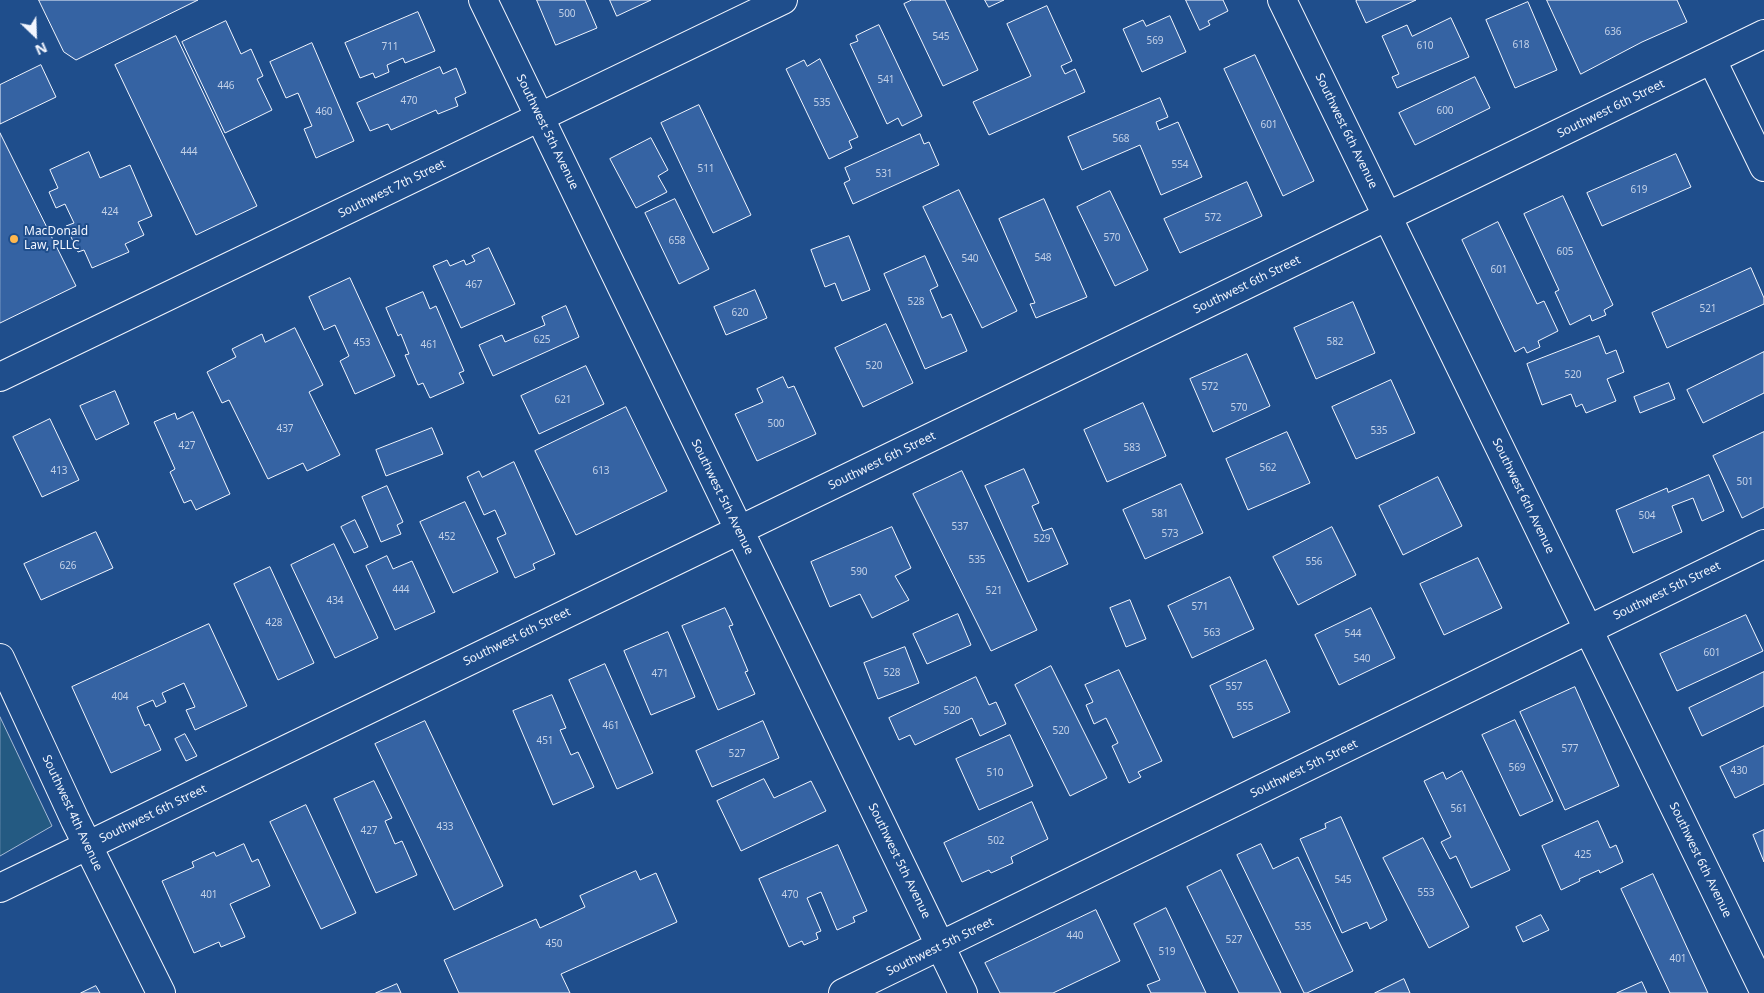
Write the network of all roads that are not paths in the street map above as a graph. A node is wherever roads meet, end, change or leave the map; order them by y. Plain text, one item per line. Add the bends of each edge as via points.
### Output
1 (483, 0) edge
2 (783, 0) edge
3 (1282, 0) edge
4 (1764, 34) edge
5 (1712, 60) junction
6 (540, 118) junction
7 (1764, 167) edge
8 (1388, 217) junction
9 (0, 377) edge
10 (738, 530) junction
11 (1764, 544) edge
12 (1588, 630) junction
13 (0, 658) edge
14 (88, 846) junction
15 (0, 888) edge
16 (940, 946) junction
17 (1764, 991) edge
18 (161, 993) edge
19 (843, 993) edge
20 (963, 993) edge

1 - 6 street, Southwest 5th Avenue
2 - 6 street, Southwest 7th Street
3 - 8 street, Southwest 6th Avenue
4 - 5 street, Southwest 6th Street
5 - 7 street
5 - 8 street, Southwest 6th Street
6 - 9 street, Southwest 7th Street
6 - 10 street, Southwest 5th Avenue
8 - 10 street, Southwest 6th Street
8 - 12 street, Southwest 6th Avenue
10 - 14 street, Southwest 6th Street
10 - 16 street, Southwest 5th Avenue
11 - 12 street, Southwest 5th Street
12 - 16 street, Southwest 5th Street
12 - 17 street, Southwest 6th Avenue
13 - 14 street, Southwest 4th Avenue
14 - 15 street, Southwest 6th Street
14 - 18 street, Southwest 4th Avenue
16 - 19 street, Southwest 5th Street
16 - 20 street, Southwest 5th Avenue

